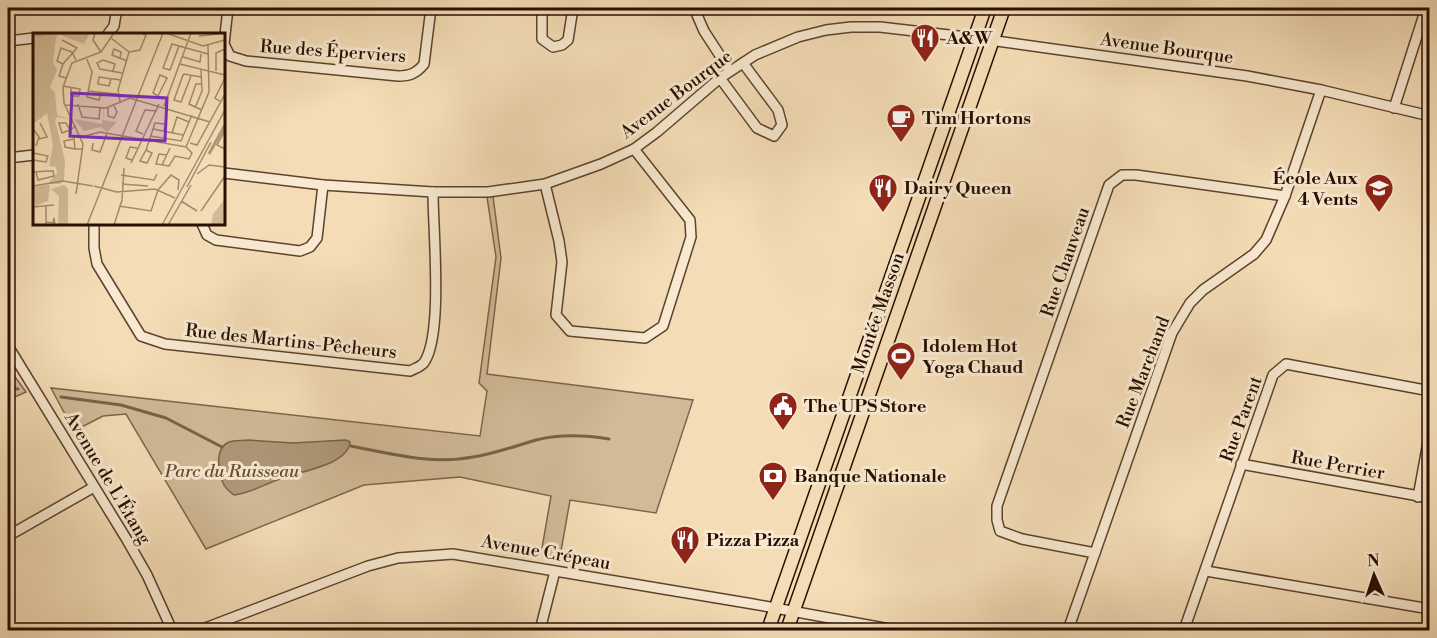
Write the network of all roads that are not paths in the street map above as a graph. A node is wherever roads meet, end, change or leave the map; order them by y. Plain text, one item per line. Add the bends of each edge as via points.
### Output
1 (117, 8) edge
2 (228, 8) edge
3 (431, 8) edge
4 (542, 8) edge
5 (573, 8) edge
6 (694, 8) edge
7 (985, 8) edge
8 (1004, 8) edge
9 (1426, 8) edge
10 (109, 33) edge
11 (225, 35) edge
12 (33, 38) edge
13 (975, 38) junction
14 (8, 41) edge
15 (993, 41) junction
16 (225, 46) edge
17 (743, 63) junction
18 (730, 71) junction
19 (720, 78) junction
20 (1321, 90) junction
21 (1394, 108) junction
22 (1430, 116) edge
23 (634, 149) junction
24 (33, 155) edge
25 (8, 158) edge
26 (225, 173) edge
27 (545, 184) junction
28 (323, 185) junction
29 (433, 192) junction
30 (1285, 196) junction
31 (94, 225) edge
32 (202, 225) edge
33 (871, 337) junction
34 (887, 343) junction
35 (8, 346) edge
36 (1430, 396) edge
37 (1430, 431) edge
38 (1241, 464) junction
39 (94, 487) junction
40 (1418, 497) junction
41 (1430, 498) edge
42 (8, 537) edge
43 (1095, 553) junction
44 (555, 571) junction
45 (1206, 571) junction
46 (776, 609) junction
47 (1430, 609) edge
48 (794, 612) junction
49 (172, 630) edge
50 (200, 630) edge
51 (540, 630) edge
52 (768, 630) edge
53 (787, 630) edge
54 (895, 630) edge
55 (1068, 630) edge
56 (1184, 630) edge

1 - 10 street
2 - 11 street, Rue des Éperviers
3 - 16 street, Rue des Éperviers via 424,64 409,76 246,61 230,56
4 - 5 street via 542,39 552,47 568,40
6 - 18 street
7 - 13 main road, Montée Masson
8 - 15 main road, Montée Masson
9 - 21 street
12 - 14 street
13 - 15 street, Avenue Bourque
13 - 17 street, Avenue Bourque via 880,27 834,29 798,37
13 - 33 main road, Montée Masson
15 - 20 street, Avenue Bourque
15 - 34 main road, Montée Masson
17 - 18 street, Avenue Bourque
17 - 19 street via 778,110 782,126 774,136 757,128
18 - 19 street, Avenue Bourque
19 - 23 street, Avenue Bourque
20 - 21 street, Avenue Bourque
20 - 30 street, Rue Marchand
21 - 22 street, Avenue Bourque
23 - 27 street, Avenue Bourque
23 - 27 street via 690,220 691,237 663,326 645,338 570,331 556,315 562,262
24 - 25 street
26 - 28 street, Avenue Bourque
27 - 29 street, Avenue Bourque via 488,192
28 - 29 street, Avenue Bourque
28 - 32 street via 317,238 300,251 216,240 207,235
29 - 31 street, Rue des Martins-Pêcheurs via 435,311 430,351 423,364 410,371 165,344 141,336 97,264
30 - 43 street, Rue Marchand via 1266,240 1254,254 1203,290 1172,333
30 - 43 street, Rue Chauveau via 1136,175 1122,175 1109,185 997,506 1000,531
33 - 34 main road
33 - 46 main road, Montée Masson
34 - 48 main road, Montée Masson
35 - 39 street, Avenue de L'Étang
36 - 38 street, Rue Parent via 1425,390 1286,364 1273,375
37 - 40 street
38 - 40 street, Rue Perrier
38 - 45 street, Rue Parent
39 - 42 street
39 - 49 street, Avenue de L'Étang via 147,575
40 - 41 street, Rue Perrier
43 - 55 street, Rue Marchand
44 - 46 street, Avenue Crépeau
44 - 50 street, Avenue Crépeau via 461,554 398,558
44 - 51 street
45 - 47 street
45 - 56 street, Rue Parent
46 - 48 street, Avenue Crépeau
46 - 52 main road, Montée Masson
48 - 53 main road, Montée Masson
48 - 54 street, Avenue Crépeau

